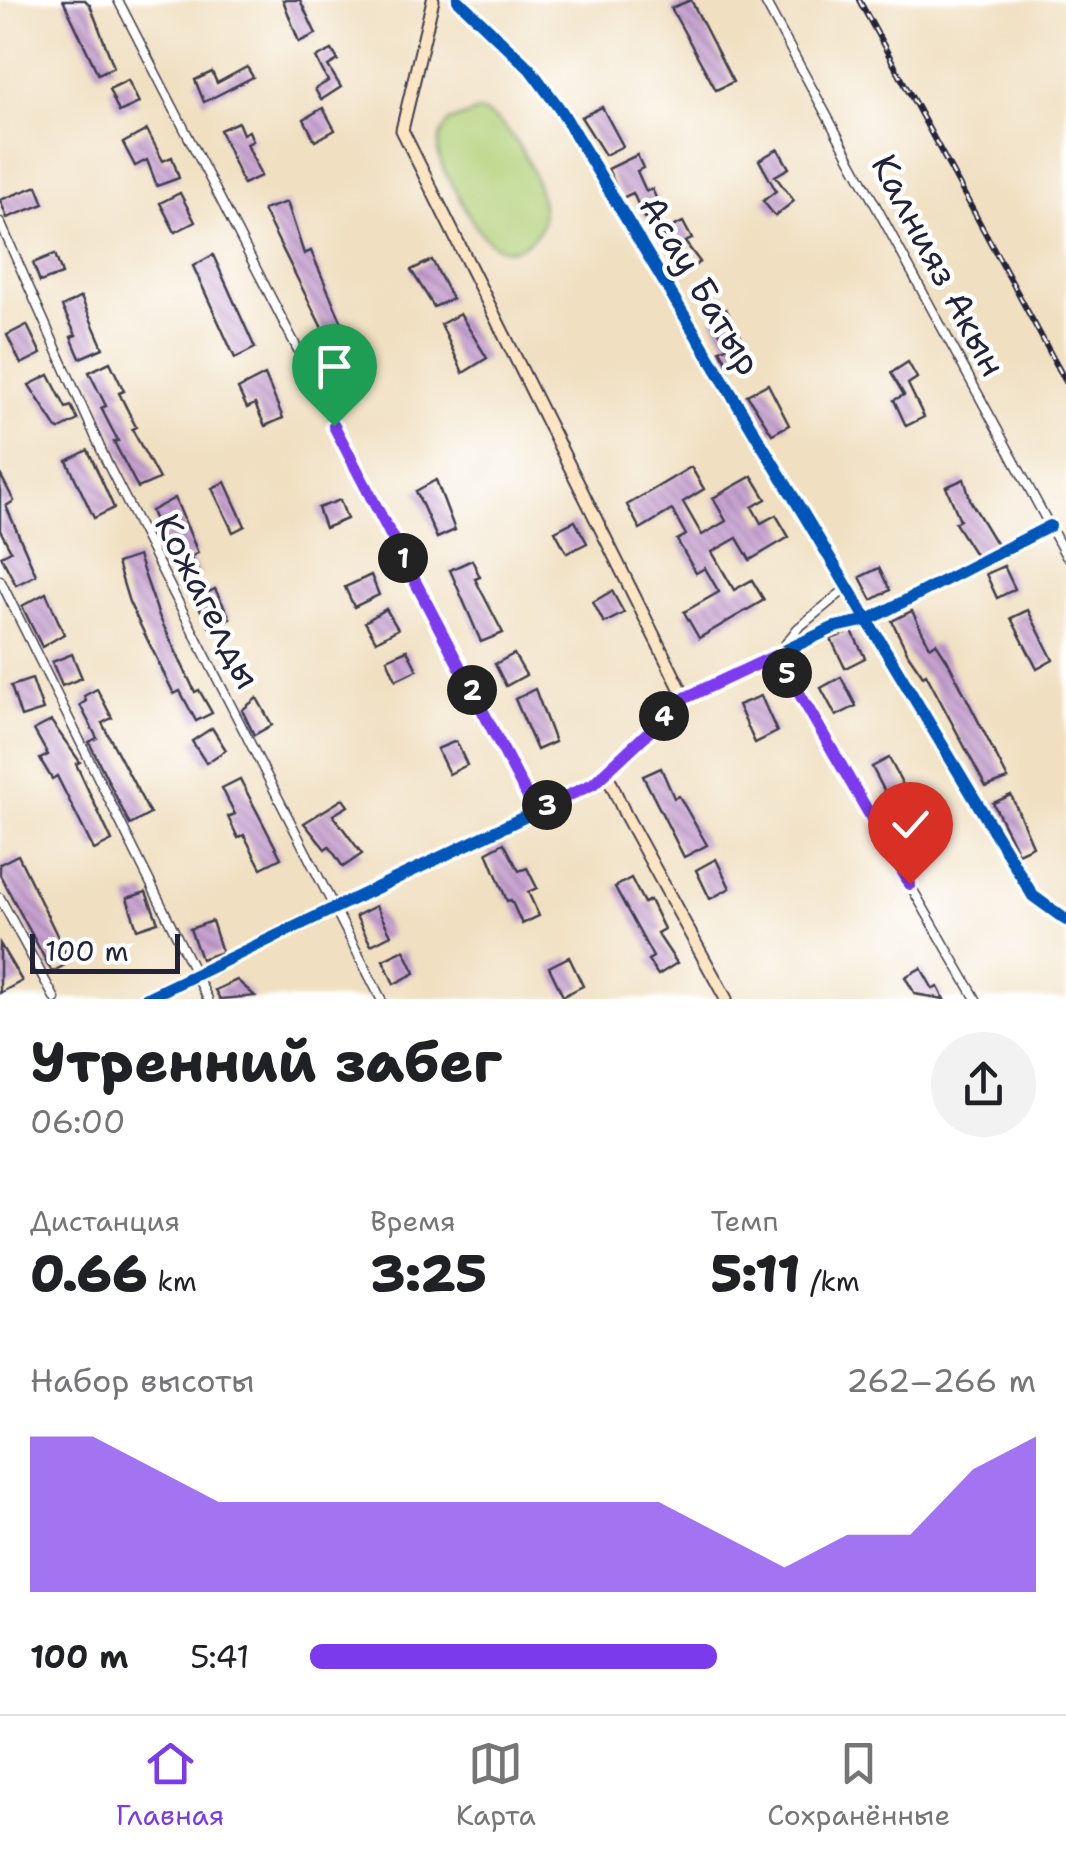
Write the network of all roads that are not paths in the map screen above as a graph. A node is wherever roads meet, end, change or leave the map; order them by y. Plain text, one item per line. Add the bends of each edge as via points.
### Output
1 (118, 0) edge
2 (433, 0) edge
3 (458, 0) edge
4 (764, 0) edge
5 (0, 222) edge
6 (1050, 526) junction
7 (1066, 556) edge
8 (0, 580) edge
9 (848, 587) junction
10 (868, 620) junction
11 (777, 655) junction
12 (685, 698) junction
13 (606, 772) junction
14 (535, 811) junction
15 (0, 898) edge
16 (333, 907) junction
17 (1066, 920) edge
18 (196, 976) junction
19 (55, 999) edge
20 (146, 999) edge
21 (208, 999) edge
22 (381, 999) edge
23 (726, 999) edge
24 (976, 999) edge

1 - 14 street
2 - 12 street via 402,130
3 - 9 street, Асау Батыр via 530,68 562,112
4 - 6 street, Калнияз Акын
5 - 16 street, Кожагелды via 107,463
6 - 7 street, Калнияз Акын
6 - 10 street
8 - 18 street
9 - 10 street, Асау Батыр
9 - 11 street
10 - 11 street via 835,627
10 - 17 street, Асау Батыр via 1033,896
11 - 12 street
11 - 24 street
12 - 13 street
13 - 14 street
13 - 23 street
14 - 16 street
15 - 19 street
16 - 18 street
16 - 22 street, Кожагелды
18 - 20 street
18 - 21 street

